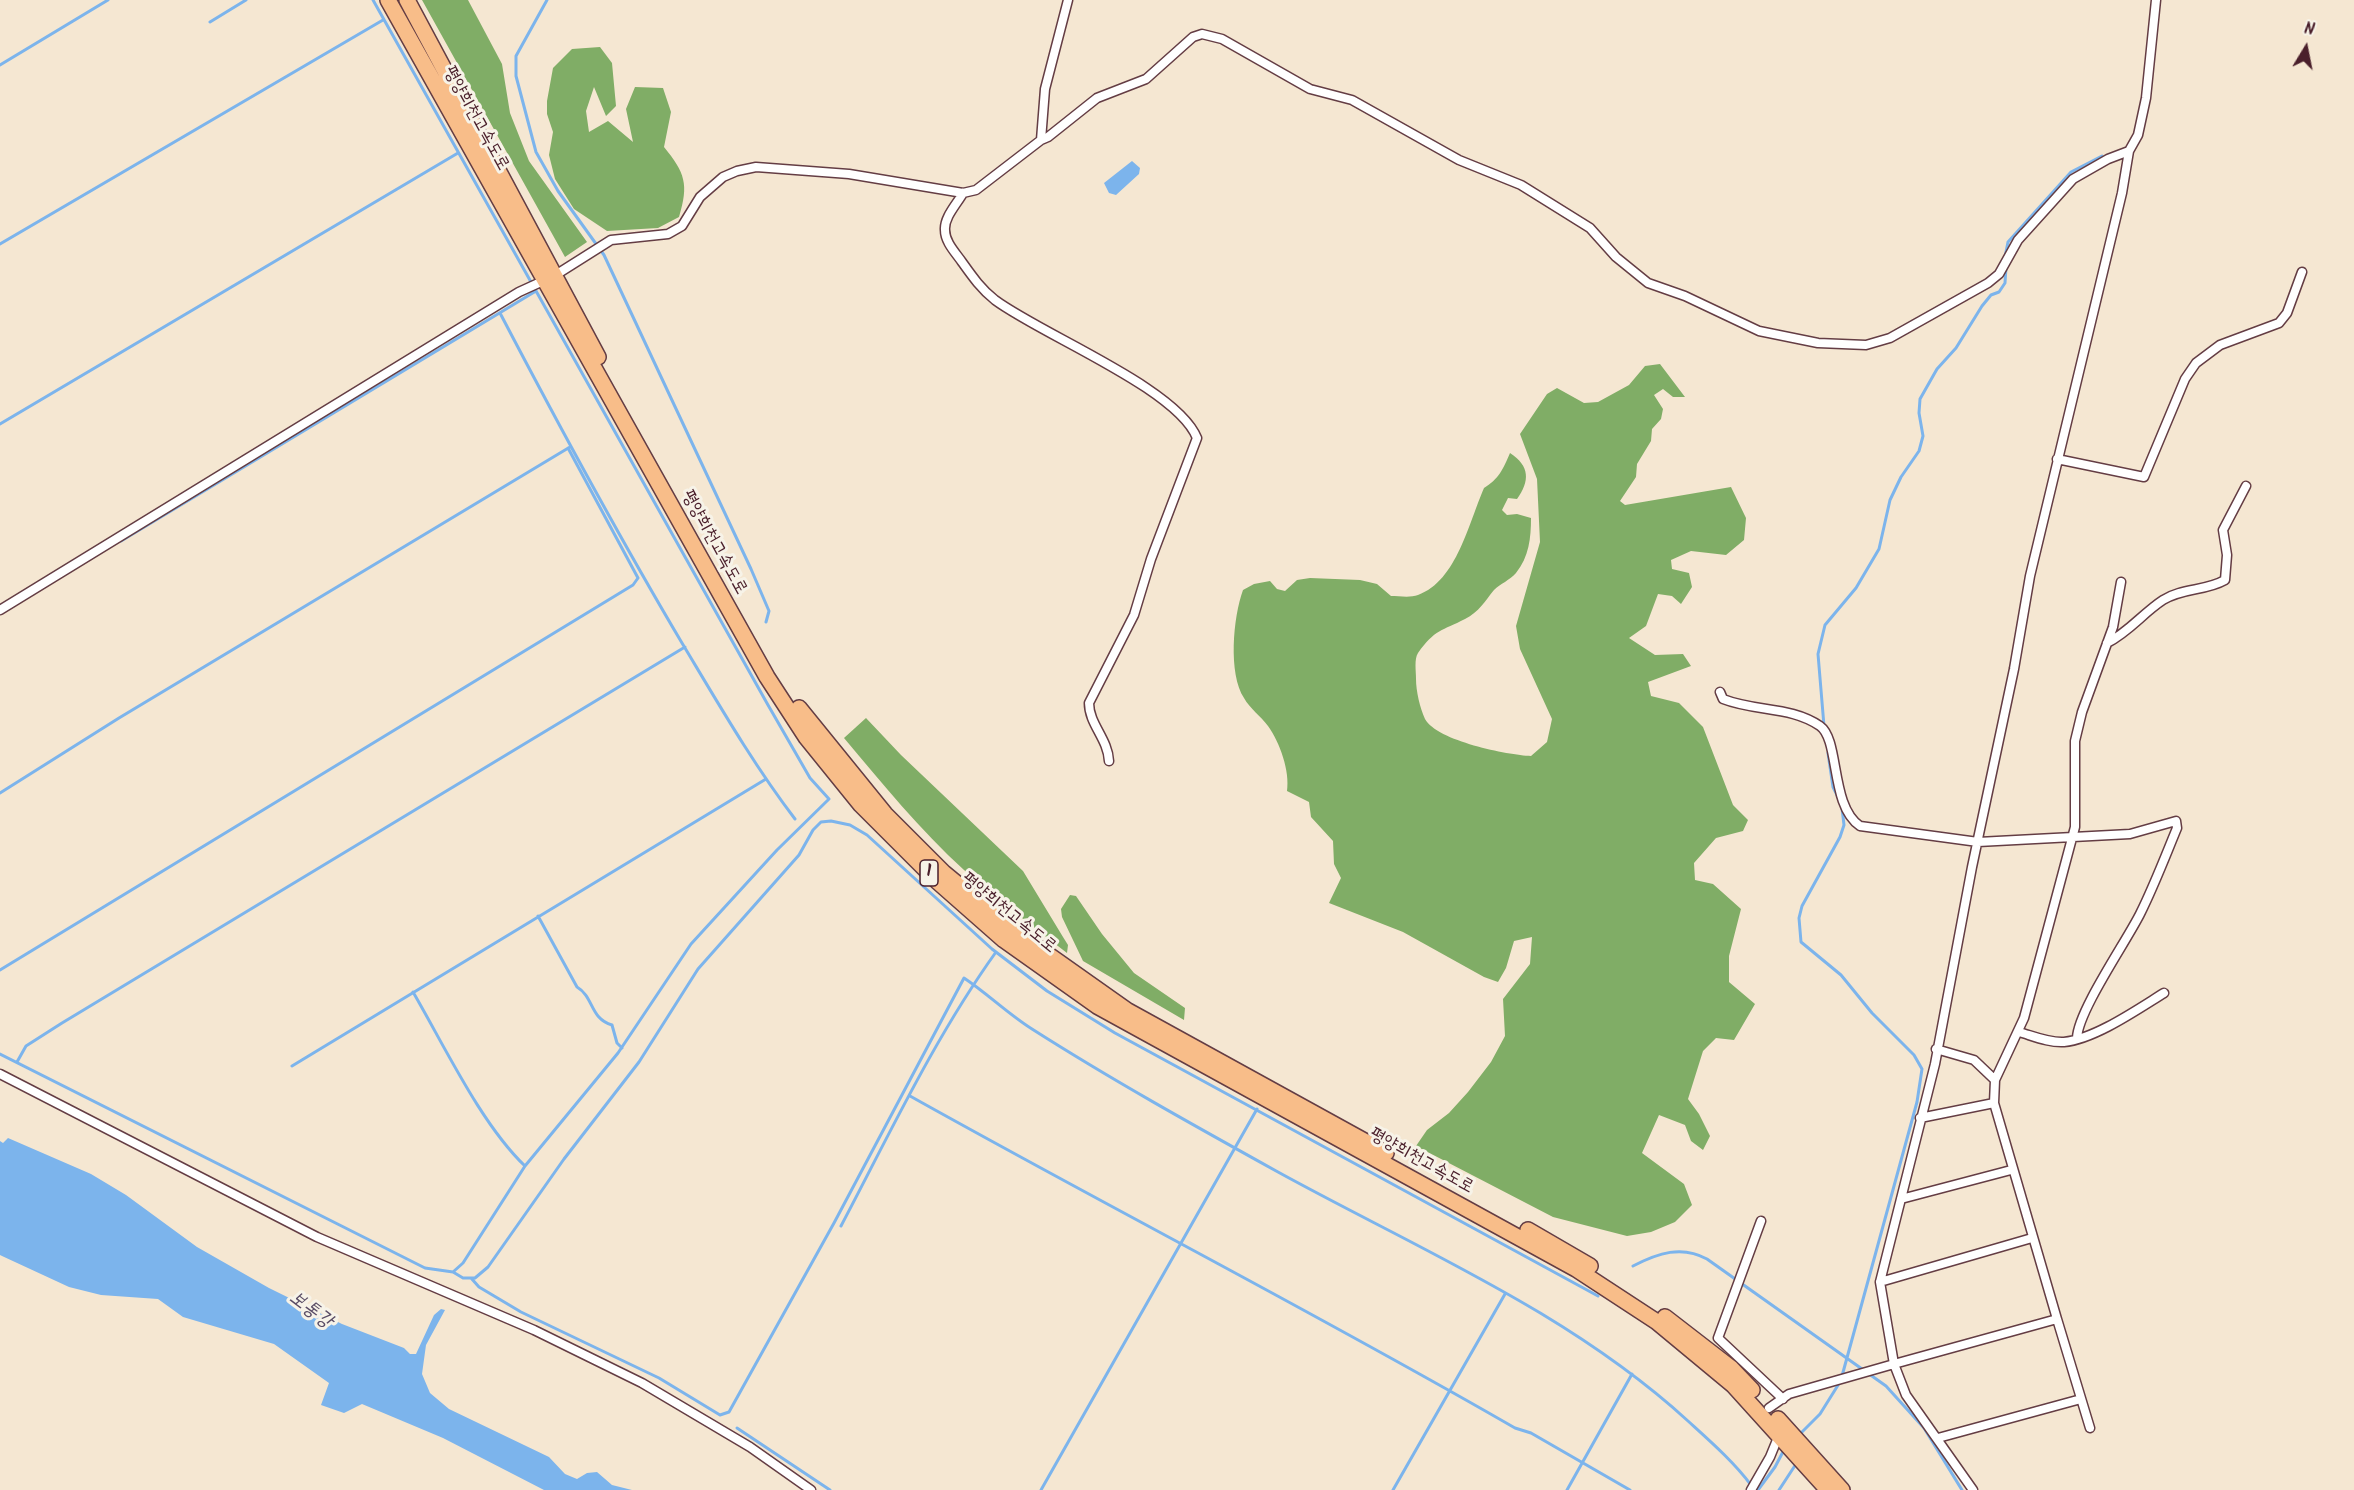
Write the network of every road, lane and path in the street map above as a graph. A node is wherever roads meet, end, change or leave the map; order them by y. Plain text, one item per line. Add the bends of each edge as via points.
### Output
1 (388, 0) edge
2 (407, 0) edge
3 (1068, 0) edge
4 (2156, 0) edge
5 (1041, 140) junction
6 (2129, 151) junction
7 (963, 194) junction
8 (2302, 272) dead end
9 (549, 278) junction
10 (2057, 459) junction
11 (2246, 486) dead end
12 (2121, 582) dead end
13 (0, 610) edge
14 (2107, 643) junction
15 (1720, 692) dead end
16 (1109, 760) dead end
17 (2070, 839) junction
18 (1978, 842) junction
19 (2164, 993) dead end
20 (2019, 1032) junction
21 (2077, 1038) junction
22 (1936, 1049) junction
23 (0, 1074) edge
24 (1995, 1080) junction
25 (1994, 1103) junction
26 (1920, 1118) junction
27 (2012, 1170) junction
28 (1900, 1199) junction
29 (1761, 1221) dead end
30 (2032, 1238) junction
31 (1880, 1282) junction
32 (2057, 1319) junction
33 (1894, 1364) junction
34 (1783, 1399) junction
35 (2081, 1399) junction
36 (1769, 1408) junction
37 (2090, 1428) dead end
38 (1938, 1438) junction
39 (1789, 1440) junction
40 (1753, 1487) edge
41 (811, 1490) edge
42 (1827, 1490) edge
43 (1842, 1490) edge
44 (1973, 1490) edge

1 - 9 highway, 평양희천고속도로 / 1
2 - 9 highway, 평양희천고속도로 / 1
3 - 5 street via 1045,89
4 - 6 street via 2146,98 2138,135
5 - 6 street via 1097,98 1146,80 1193,37 1209,34 1310,89 1352,100 1459,160 1521,186 1590,228 1616,257 1648,283 1759,331 1844,346 1890,338 1988,283 1999,274 2018,240 2073,179
5 - 7 street via 976,190
6 - 10 street
7 - 9 street via 849,174 756,167 723,177 700,197 682,226 668,234 611,240
7 - 16 street via 944,229 947,241 978,284 1020,316 1141,383 1183,417 1197,438 1134,615 1089,703
8 - 10 street via 2287,313 2278,322 2225,342 2196,363 2185,379 2144,477
9 - 13 street via 519,292
9 - 36 highway, 평양희천고속도로 / 1 via 757,644 808,722 885,814 944,873 1012,929 1128,1011 1575,1256 1695,1338
9 - 39 highway, 평양희천고속도로 / 1 via 726,606 806,737 861,805 936,881 1004,940 1097,1006 1576,1269 1657,1322 1733,1385
10 - 18 street
11 - 14 street via 2223,530 2225,580 2163,600 2124,634
12 - 14 street
14 - 17 street via 2075,741 2075,817
15 - 18 street via 1724,699 1736,704 1791,711 1821,726 1829,735 1835,776 1852,821
17 - 18 street
17 - 20 street
17 - 21 street via 2130,834 2176,821 2177,828 2156,879 2078,1028
18 - 22 street
19 - 21 street
20 - 21 street via 2057,1042
20 - 24 street
22 - 24 street via 1974,1060
22 - 26 street
23 - 41 street via 317,1237 534,1330 642,1383
24 - 25 street
25 - 26 street
25 - 27 street
26 - 28 street
27 - 28 street
27 - 30 street
28 - 31 street
29 - 34 street via 1718,1338
30 - 31 street
30 - 32 street
31 - 33 street
32 - 33 street
32 - 35 street
33 - 34 street
33 - 38 street via 1906,1395
34 - 36 street
35 - 37 street
35 - 38 street
36 - 39 highway, 평양희천고속도로 / 1
38 - 44 street
39 - 40 street
39 - 42 highway, 평양희천고속도로 / 1
39 - 43 highway, 평양희천고속도로 / 1

